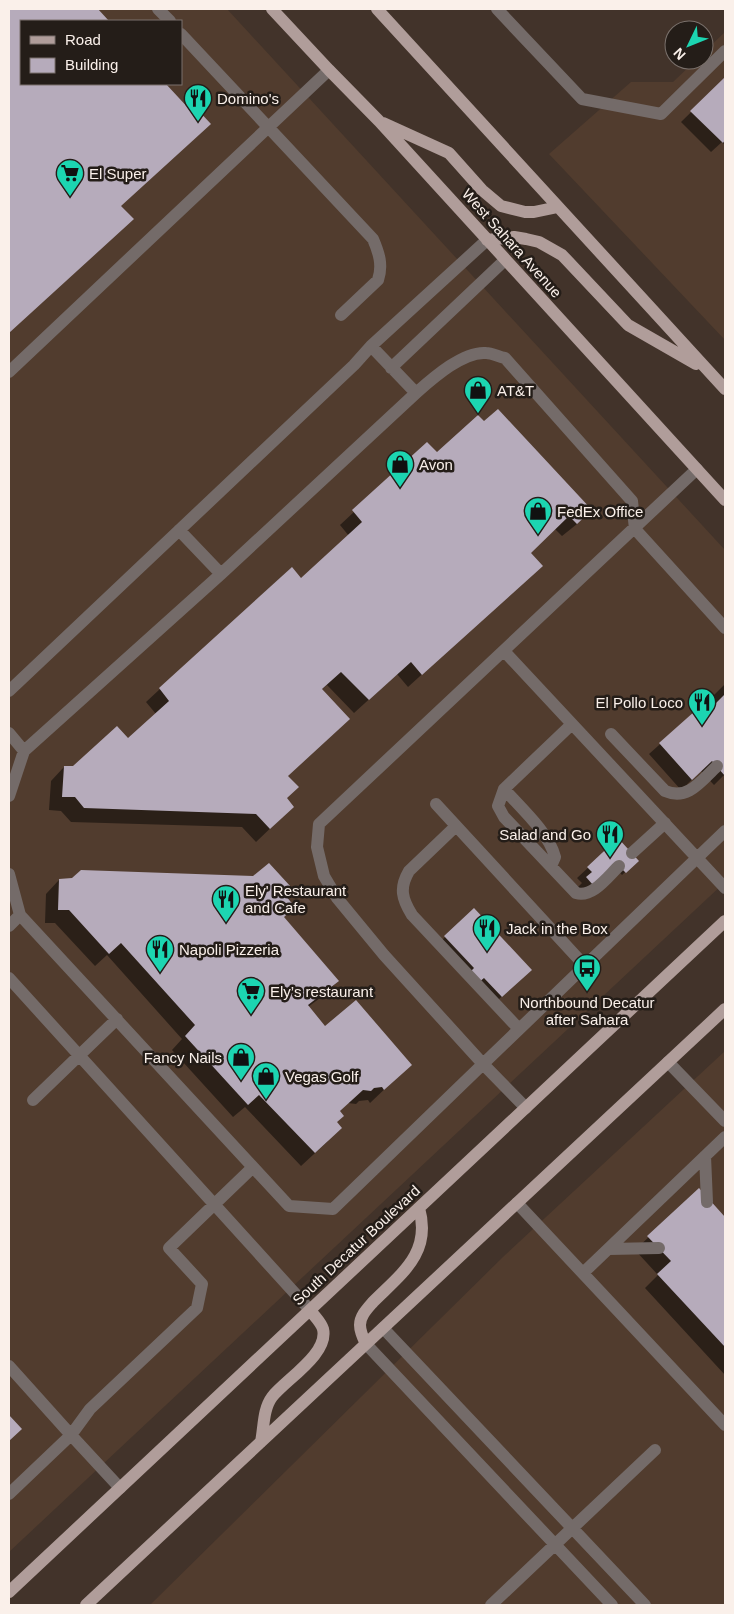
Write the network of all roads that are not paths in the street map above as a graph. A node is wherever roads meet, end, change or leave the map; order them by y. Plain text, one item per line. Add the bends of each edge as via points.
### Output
1 (158, 9) edge
2 (272, 9) edge
3 (497, 9) edge
4 (383, 11) edge
5 (169, 20) edge
6 (182, 35) edge
7 (725, 52) edge
8 (329, 70) junction
9 (379, 121) junction
10 (269, 128) junction
11 (558, 207) junction
12 (487, 240) junction
13 (505, 260) junction
14 (341, 315) dead end
15 (371, 346) junction
16 (391, 368) junction
17 (707, 370) junction
18 (9, 372) edge
19 (725, 389) edge
20 (416, 394) junction
21 (697, 469) junction
22 (725, 500) edge
23 (635, 529) junction
24 (179, 530) junction
25 (221, 574) junction
26 (725, 628) edge
27 (504, 651) junction
28 (9, 691) edge
29 (572, 724) junction
30 (9, 733) edge
31 (611, 734) dead end
32 (24, 751) junction
33 (716, 766) dead end
34 (504, 789) junction
35 (9, 796) edge
36 (436, 804) dead end
37 (665, 823) junction
38 (456, 826) junction
39 (725, 831) edge
40 (632, 854) dead end
41 (698, 858) junction
42 (551, 866) junction
43 (619, 866) dead end
44 (9, 874) edge
45 (725, 888) edge
46 (20, 915) junction
47 (725, 921) edge
48 (9, 926) edge
49 (585, 966) junction
50 (9, 978) edge
51 (725, 1009) edge
52 (117, 1019) junction
53 (519, 1029) junction
54 (80, 1056) junction
55 (668, 1062) junction
56 (483, 1064) junction
57 (33, 1100) dead end
58 (526, 1108) junction
59 (725, 1121) edge
60 (725, 1137) edge
61 (705, 1156) junction
62 (252, 1168) junction
63 (708, 1202) dead end
64 (517, 1203) junction
65 (214, 1205) junction
66 (419, 1208) junction
67 (659, 1248) dead end
68 (609, 1249) junction
69 (583, 1274) junction
70 (310, 1310) junction
71 (384, 1328) junction
72 (366, 1344) junction
73 (9, 1366) edge
74 (725, 1425) edge
75 (71, 1435) junction
76 (261, 1442) junction
77 (655, 1450) dead end
78 (120, 1488) junction
79 (9, 1494) edge
80 (572, 1529) junction
81 (556, 1544) junction
82 (9, 1592) edge
83 (86, 1605) edge
84 (491, 1605) edge
85 (612, 1605) edge
86 (645, 1605) edge

1 - 5 lane
2 - 8 main road, West Sahara Avenue
3 - 7 lane via 582,99 602,103 661,114
4 - 11 main road
6 - 10 lane
8 - 9 main road, West Sahara Avenue
8 - 10 lane
9 - 11 main road via 449,153 501,206 525,212
9 - 12 main road, West Sahara Avenue
10 - 14 lane via 373,239 380,256 378,280
10 - 18 lane
11 - 17 main road
12 - 13 main road, West Sahara Avenue
12 - 15 lane
12 - 17 main road via 526,239 539,242 562,255 628,325
13 - 16 lane
13 - 21 main road, West Sahara Avenue
15 - 16 lane
15 - 24 lane
16 - 20 lane
17 - 19 main road
20 - 23 lane via 443,370 467,357 486,352 505,358 632,501
20 - 25 lane
21 - 22 main road, West Sahara Avenue
21 - 23 lane
23 - 26 lane
23 - 27 lane
24 - 25 lane
24 - 28 lane
25 - 32 lane
27 - 29 lane
27 - 56 lane via 319,824 317,847 324,876 337,898
29 - 34 lane
29 - 37 lane
30 - 32 lane
31 - 33 lane via 671,794 691,790
32 - 35 lane
34 - 42 lane via 553,848 556,857
34 - 42 lane via 498,806 504,817
36 - 38 lane
37 - 40 lane
37 - 41 lane
38 - 49 lane
38 - 53 lane via 409,871 402,891 404,903
39 - 41 lane
41 - 45 lane
41 - 49 lane
42 - 43 lane via 576,893 582,895 590,893
44 - 46 lane
46 - 48 lane
46 - 52 lane
47 - 58 main road, South Decatur Boulevard
49 - 53 lane
50 - 54 lane
51 - 55 main road
52 - 54 lane
52 - 62 lane
53 - 56 lane
54 - 57 lane
54 - 65 lane
55 - 59 lane
55 - 64 main road
56 - 58 lane
56 - 62 lane via 333,1209 288,1206
58 - 66 main road, South Decatur Boulevard
60 - 61 lane
61 - 63 lane
61 - 68 lane
62 - 65 lane
64 - 69 lane
64 - 71 main road
65 - 70 lane
65 - 75 lane via 169,1248 202,1284 198,1308 90,1409
66 - 70 main road, South Decatur Boulevard
66 - 72 main road via 423,1226 417,1253 365,1311 360,1324
67 - 68 lane
68 - 69 lane
69 - 74 lane
70 - 76 main road via 324,1331 322,1341 314,1356 272,1397 266,1411
70 - 78 main road, South Decatur Boulevard
71 - 72 main road
71 - 80 lane
72 - 76 main road
72 - 81 lane
73 - 75 lane
75 - 78 lane
75 - 79 lane
76 - 83 main road
77 - 80 lane
78 - 82 main road, South Decatur Boulevard
80 - 81 lane
80 - 86 lane
81 - 84 lane
81 - 85 lane

